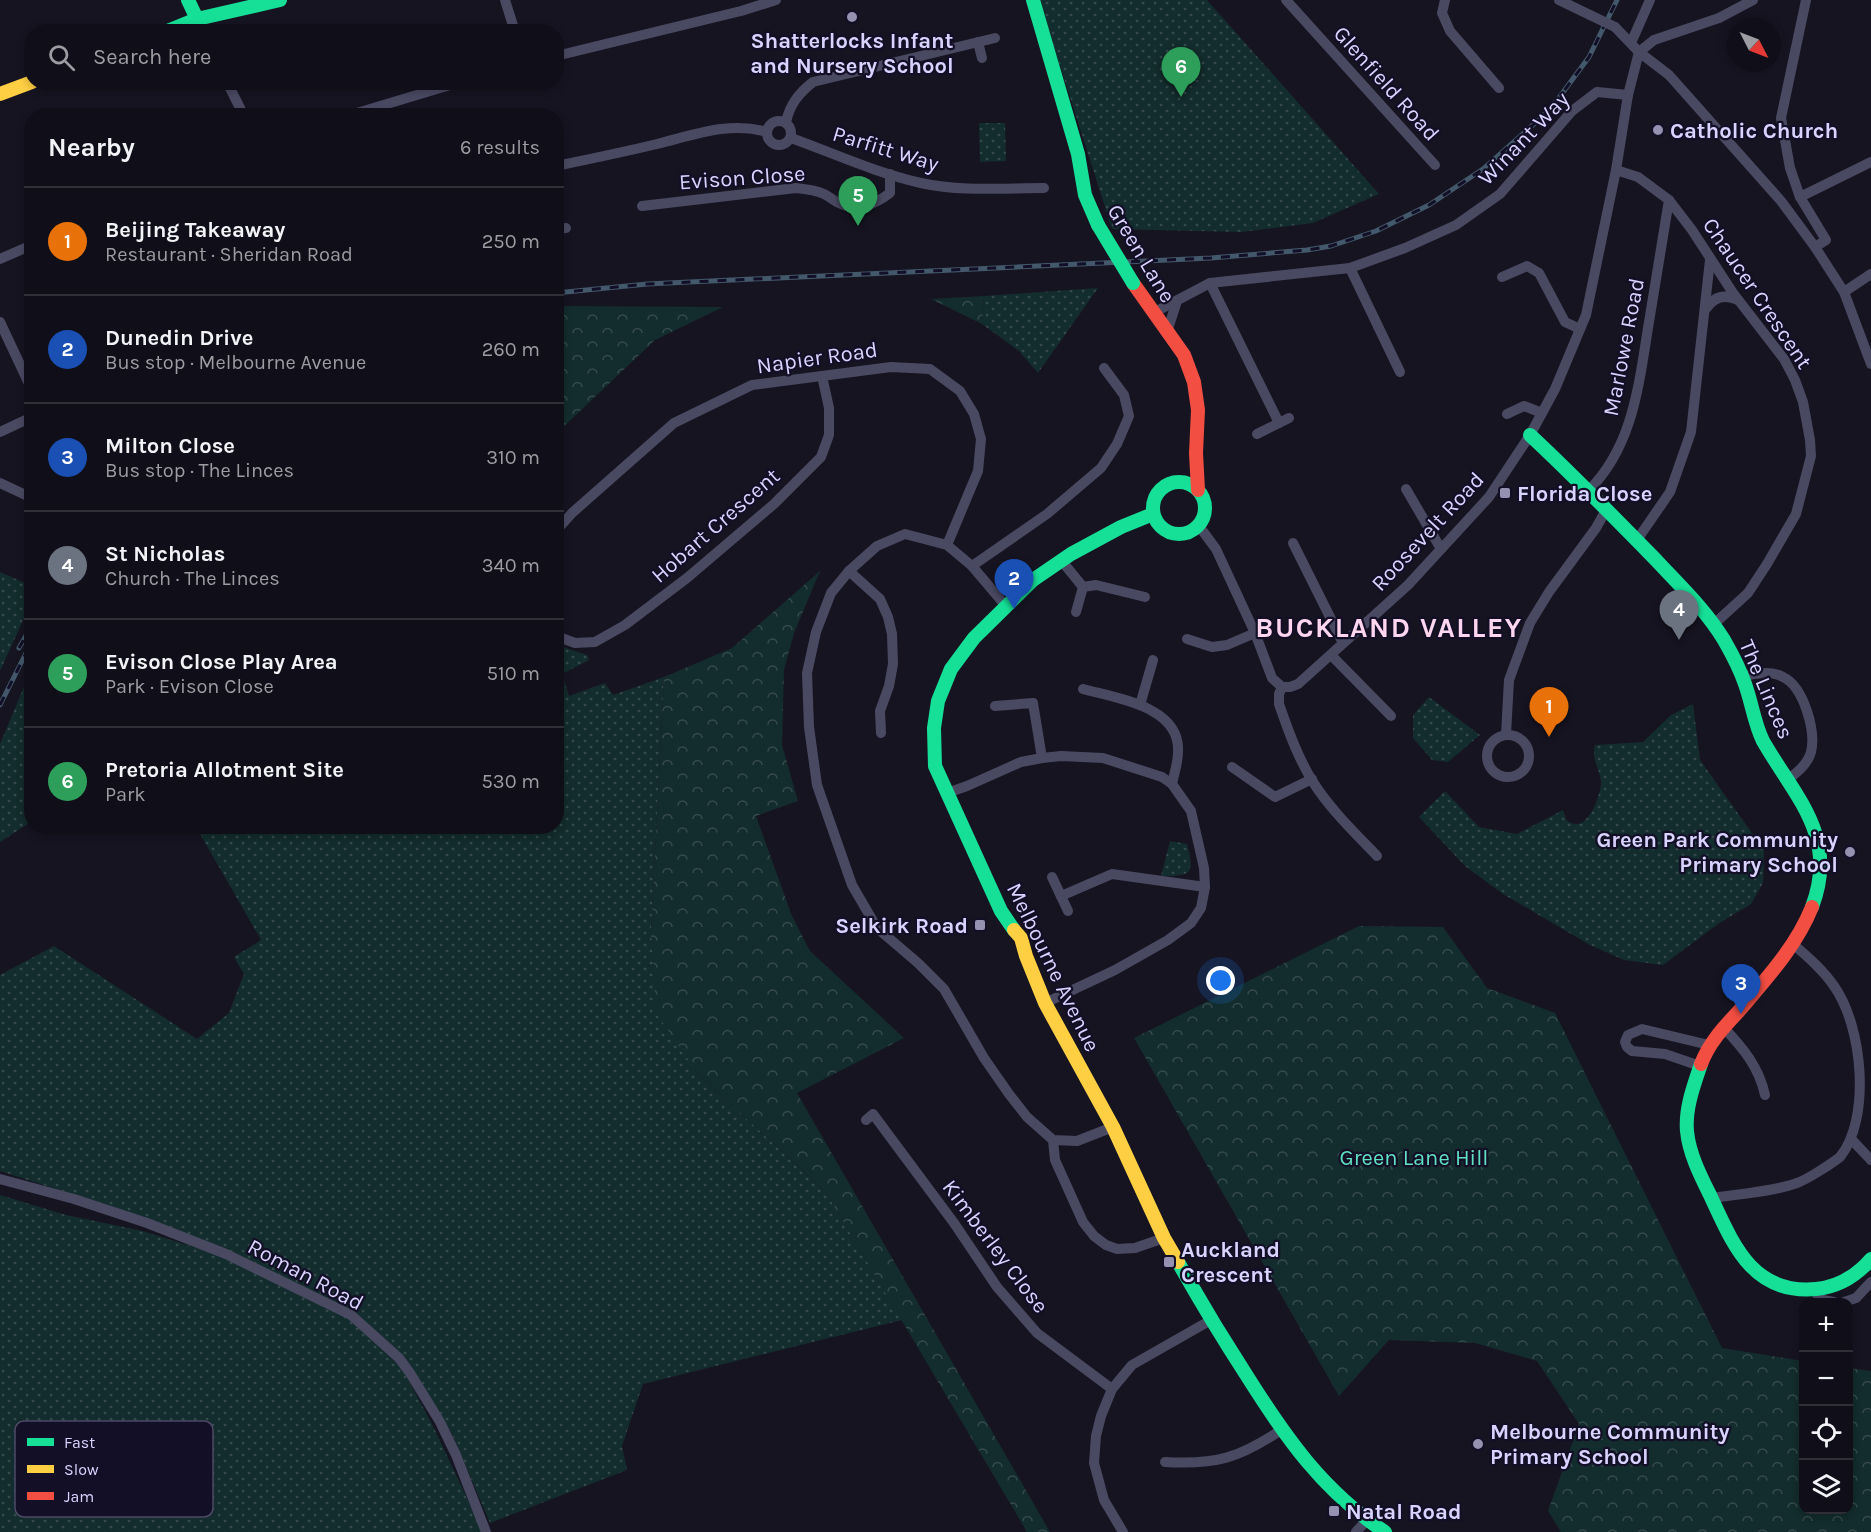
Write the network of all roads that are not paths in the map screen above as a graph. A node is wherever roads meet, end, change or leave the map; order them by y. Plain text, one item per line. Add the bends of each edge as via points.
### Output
1 (188, 0) edge
2 (279, 0) edge
3 (505, 0) edge
4 (776, 0) edge
5 (1033, 0) edge
6 (1286, 0) edge
7 (1445, 0) edge
8 (1650, 0) edge
9 (1753, 0) edge
10 (1806, 0) edge
11 (1565, 1) edge
12 (199, 24) edge
13 (202, 24) edge
14 (512, 24) edge
15 (995, 38) dead end
16 (978, 42) junction
17 (1631, 43) junction
18 (1639, 52) junction
19 (564, 54) edge
20 (982, 58) dead end
21 (24, 85) edge
22 (1499, 88) dead end
23 (231, 90) edge
24 (433, 90) edge
25 (0, 94) edge
26 (1628, 95) junction
27 (240, 108) edge
28 (374, 108) edge
29 (786, 122) junction
30 (767, 132) junction
31 (791, 138) junction
32 (1871, 162) edge
33 (564, 164) edge
34 (1435, 165) dead end
35 (1616, 170) junction
36 (890, 174) junction
37 (1044, 188) dead end
38 (1800, 197) junction
39 (1669, 200) junction
40 (642, 206) dead end
41 (24, 248) edge
42 (1815, 248) junction
43 (0, 259) edge
44 (1710, 260) junction
45 (1350, 268) junction
46 (1871, 274) edge
47 (1502, 277) dead end
48 (1210, 283) junction
49 (1844, 292) junction
50 (1738, 300) junction
51 (1177, 301) junction
52 (1706, 310) junction
53 (1153, 313) junction
54 (0, 322) edge
55 (1580, 329) junction
56 (1167, 332) junction
57 (1871, 364) edge
58 (1104, 368) dead end
59 (1400, 372) dead end
60 (24, 373) edge
61 (822, 376) junction
62 (1542, 413) junction
63 (1507, 414) dead end
64 (24, 421) edge
65 (0, 432) edge
66 (1257, 434) dead end
67 (1530, 435) junction
68 (1196, 453) junction
69 (1181, 482) junction
70 (0, 483) edge
71 (1406, 489) dead end
72 (1198, 490) junction
73 (1588, 491) junction
74 (24, 494) edge
75 (1606, 510) junction
76 (1153, 514) junction
77 (564, 522) edge
78 (1199, 526) junction
79 (1636, 540) junction
80 (1293, 543) dead end
81 (947, 545) junction
82 (1441, 549) junction
83 (1061, 560) junction
84 (972, 566) junction
85 (849, 571) junction
86 (1083, 587) junction
87 (1145, 597) dead end
88 (1005, 605) junction
89 (1076, 612) dead end
90 (1714, 624) junction
91 (1255, 633) junction
92 (564, 639) edge
93 (1187, 639) dead end
94 (1343, 643) junction
95 (1332, 655) junction
96 (1153, 660) dead end
97 (1742, 676) junction
98 (1282, 687) junction
99 (1083, 689) dead end
100 (1140, 705) junction
101 (995, 706) dead end
102 (1390, 716) dead end
103 (881, 733) dead end
104 (1506, 734) junction
105 (1042, 758) junction
106 (1232, 767) dead end
107 (1312, 779) junction
108 (1787, 780) junction
109 (1172, 784) junction
110 (947, 793) junction
111 (1377, 856) dead end
112 (1052, 877) dead end
113 (1205, 887) junction
114 (1061, 896) junction
115 (1068, 911) dead end
116 (1793, 944) junction
117 (1044, 1002) junction
118 (1724, 1028) junction
119 (1709, 1045) junction
120 (1700, 1066) junction
121 (1765, 1095) dead end
122 (866, 1120) dead end
123 (1113, 1127) junction
124 (1053, 1140) junction
125 (1853, 1141) junction
126 (1871, 1160) edge
127 (0, 1179) edge
128 (1712, 1198) junction
129 (1164, 1238) junction
130 (1871, 1259) edge
131 (1871, 1282) edge
132 (1814, 1290) junction
133 (1821, 1298) edge
134 (1853, 1299) edge
135 (1211, 1320) junction
136 (1112, 1389) junction
137 (1281, 1430) junction
138 (1165, 1461) dead end
139 (1367, 1520) junction
140 (486, 1532) edge
141 (1123, 1532) edge
142 (1356, 1532) edge
143 (1385, 1532) edge

1 - 12 street
2 - 13 street
3 - 14 street
4 - 19 street
5 - 53 street, Green Lane, bridge via 1078,154 1085,195 1098,225
6 - 34 street, Glenfield Road
7 - 22 street via 1442,13 1450,31
8 - 17 street
9 - 18 street via 1719,18 1654,40
10 - 38 street via 1781,118
11 - 17 street, bridge via 1615,27
15 - 16 street
16 - 20 street
16 - 29 street via 813,82 791,106
17 - 18 street
18 - 26 street, Roosevelt Road
18 - 42 street via 1669,75 1696,104 1781,201
21 - 25 street
23 - 27 street
24 - 28 street
26 - 35 street, Roosevelt Road
26 - 45 street, Winant Way via 1597,92 1572,111 1500,194 1456,225
29 - 30 street via 775,121
29 - 31 street
30 - 31 street via 770,141 777,145
30 - 33 street via 756,128 711,129
31 - 36 street, Parfitt Way
32 - 38 street
35 - 39 street, Chaucer Crescent via 1638,177
35 - 55 street, Roosevelt Road via 1598,264
36 - 37 street, Parfitt Way via 957,188
36 - 40 street, Evison Close via 890,193 875,204 859,208 813,190 796,188
38 - 42 street via 1826,240
39 - 44 street, Chaucer Crescent
39 - 73 street, Marlowe Road via 1631,419 1617,453
41 - 43 street
42 - 49 street
44 - 50 street, Chaucer Crescent
44 - 52 street
45 - 48 street, Winant Way
45 - 59 street
46 - 49 street
47 - 55 street via 1527,266 1539,273 1565,322
48 - 51 street, Winant Way
48 - 66 street via 1284,421
49 - 57 street
50 - 52 street via 1729,296 1716,298
50 - 90 street, Chaucer Crescent via 1796,380 1807,420 1811,456 1796,514 1748,593
51 - 53 street, Winant Way
51 - 56 street
52 - 79 street via 1691,432 1670,492
53 - 56 street, Green Lane
54 - 60 street
55 - 62 street, Roosevelt Road
56 - 68 street, Green Lane via 1184,355 1194,382 1198,410
58 - 84 street via 1124,395 1129,416 1101,468 1047,514
61 - 77 street, Napier Road via 752,385 674,423
61 - 81 street, Napier Road via 891,367 930,369 960,391 974,414 981,439 978,471
61 - 92 street, Hobart Crescent via 829,408 829,435 821,457 774,504 625,625 595,642
62 - 63 street via 1524,406
62 - 67 street, Roosevelt Road
64 - 65 street
67 - 73 street, The Linces
67 - 82 street, Roosevelt Road via 1489,497
68 - 69 street, Green Lane
68 - 72 street, Green Lane
69 - 72 street
69 - 76 street via 1173,482 1159,491
70 - 74 street
71 - 82 street
72 - 78 street via 1205,505
73 - 75 street, The Linces
75 - 79 street, The Linces
75 - 104 street via 1530,623 1509,680
76 - 78 street via 1168,532 1185,534
76 - 83 street, Melbourne Avenue
78 - 91 street via 1216,549
79 - 90 street, The Linces
80 - 94 street
81 - 84 street
81 - 85 street via 905,534 877,546
82 - 94 street, Roosevelt Road via 1408,585
83 - 86 street
83 - 88 street, Melbourne Avenue
84 - 88 street
85 - 103 street via 880,599 892,634 893,664 880,711
85 - 124 street via 831,593 816,632 807,673 817,785 852,885 877,928 944,989 1009,1094
86 - 87 street via 1096,585
86 - 89 street
88 - 110 street, Melbourne Avenue via 951,669 938,701 935,766
90 - 97 street, The Linces
91 - 93 street via 1212,647
91 - 98 street via 1272,678
94 - 95 street, Roosevelt Road
95 - 98 street, Roosevelt Road via 1294,686
95 - 102 street
96 - 100 street
97 - 108 street, The Linces via 1761,736
97 - 108 street via 1766,672 1782,675 1798,691 1805,707 1811,753
98 - 107 street via 1279,704
99 - 100 street
100 - 109 street via 1160,714 1173,731 1179,749
101 - 105 street via 1033,703
104 - 104 street via 1523,740 1529,751 1525,769 1509,777 1497,775 1486,754 1490,743
105 - 109 street via 1103,758 1162,777
105 - 110 street via 1021,762
106 - 107 street via 1275,797
107 - 111 street
108 - 116 street, The Linces via 1814,824 1821,877 1809,917
109 - 113 street via 1191,810
110 - 117 street, Melbourne Avenue via 1001,911 1021,938
112 - 114 street
113 - 114 street via 1112,874
113 - 117 street via 1201,908 1191,923 1168,940 1115,970
114 - 115 street
116 - 118 street, The Linces
116 - 125 street via 1835,987 1854,1026 1864,1083 1863,1109
117 - 123 street, Melbourne Avenue
118 - 119 street, The Linces
118 - 121 street via 1745,1050 1762,1079
119 - 120 street, The Linces
119 - 120 street via 1642,1029 1628,1035 1625,1042 1632,1051 1665,1054
120 - 128 street, The Linces via 1690,1097 1687,1131 1695,1166
122 - 136 street, Kimberley Close via 873,1114 997,1287 1037,1333
123 - 124 street via 1077,1141
123 - 129 street, Melbourne Avenue
124 - 129 street via 1055,1160 1094,1236 1117,1249 1135,1248
125 - 126 street
125 - 128 street via 1839,1158 1798,1183
127 - 140 street, Roman Road via 147,1223 226,1254 351,1315 410,1373 456,1455
128 - 132 street, The Linces via 1733,1244 1761,1277 1778,1288
129 - 135 street, Melbourne Avenue
130 - 132 street via 1850,1278
131 - 134 street
132 - 133 street
135 - 136 street via 1132,1365
135 - 137 street, Melbourne Avenue
136 - 141 street via 1096,1436 1095,1463 1104,1500
137 - 138 street via 1228,1458 1207,1463
137 - 139 street, Melbourne Avenue via 1327,1485
139 - 142 street
139 - 143 street, Melbourne Avenue

